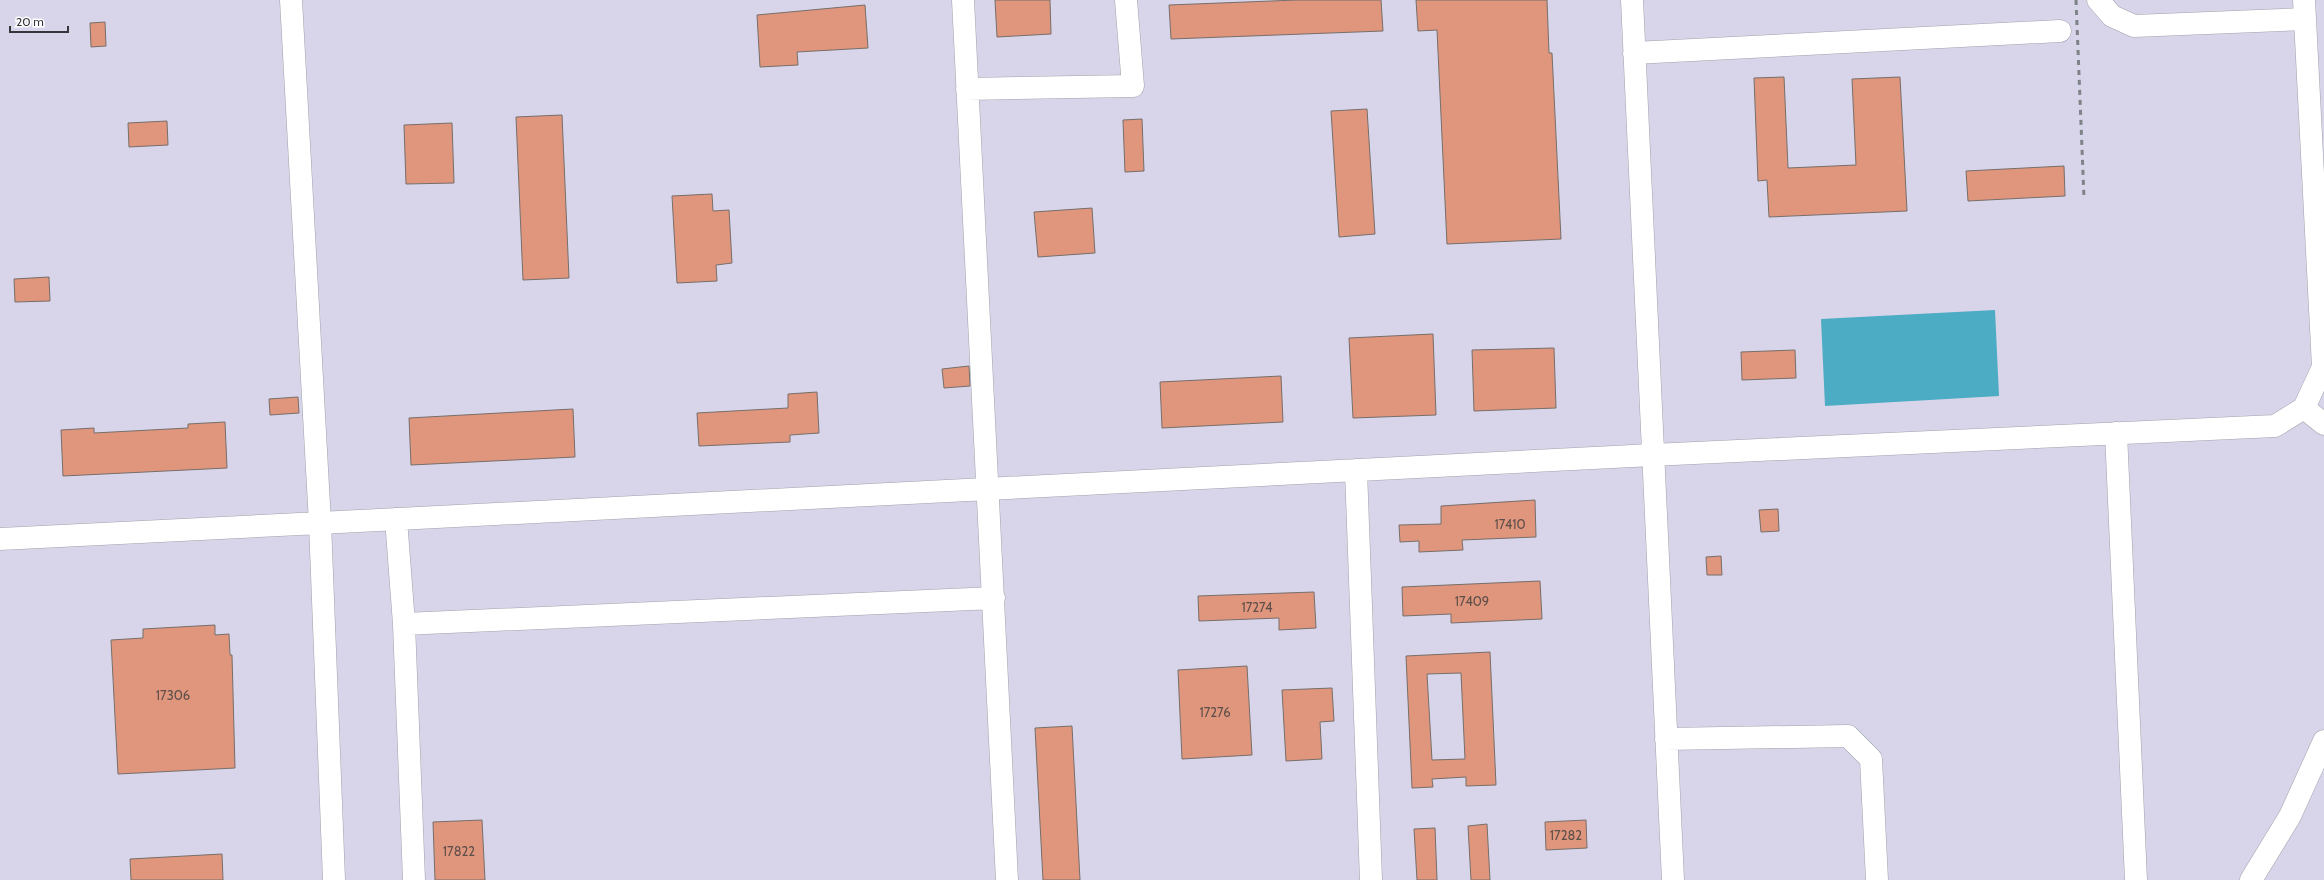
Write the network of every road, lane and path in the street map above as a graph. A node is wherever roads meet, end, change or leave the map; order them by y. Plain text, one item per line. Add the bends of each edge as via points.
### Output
1 (291, 0) edge
2 (963, 0) edge
3 (1126, 0) edge
4 (1632, 0) edge
5 (2098, 0) edge
6 (2305, 9) edge
7 (2060, 31) dead end
8 (1634, 53) junction
9 (968, 89) junction
10 (2304, 408) junction
11 (2324, 424) edge
12 (2116, 433) junction
13 (1652, 455) junction
14 (1356, 470) junction
15 (989, 490) junction
16 (396, 519) junction
17 (320, 523) junction
18 (0, 539) edge
19 (994, 598) junction
20 (404, 624) junction
21 (1666, 739) junction
22 (2324, 742) edge
23 (334, 880) edge
24 (414, 880) edge
25 (1007, 880) edge
26 (1371, 880) edge
27 (1673, 880) edge
28 (1877, 880) edge
29 (2136, 880) edge
30 (2250, 880) edge

1 - 17 lane
2 - 9 lane
3 - 9 lane via 1133,86
4 - 8 lane
5 - 6 lane via 2112,16 2134,26
6 - 10 lane via 2323,367
7 - 8 lane
8 - 13 lane
9 - 15 lane
10 - 11 lane
10 - 12 lane via 2275,426
12 - 13 lane
12 - 29 lane
13 - 14 lane
13 - 21 lane
14 - 15 lane
14 - 26 lane
15 - 16 lane
15 - 19 lane
16 - 17 lane
16 - 20 lane
17 - 18 lane
17 - 23 lane
19 - 20 lane
19 - 25 lane
20 - 24 lane
21 - 27 lane
21 - 28 lane via 1848,736 1871,760
22 - 30 lane via 2290,816

